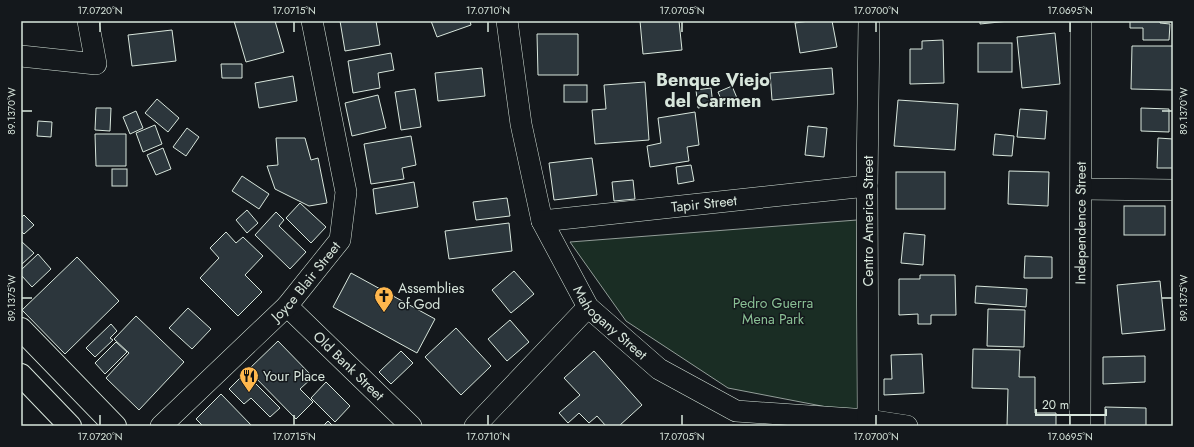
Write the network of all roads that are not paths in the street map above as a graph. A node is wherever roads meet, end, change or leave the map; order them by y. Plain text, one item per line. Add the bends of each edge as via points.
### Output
1 (88, 21) edge
2 (312, 21) edge
3 (507, 21) edge
4 (869, 21) edge
5 (1081, 21) edge
6 (21, 56) edge
7 (867, 186) junction
8 (1081, 189) junction
9 (1173, 190) edge
10 (542, 220) junction
11 (287, 306) junction
12 (588, 307) junction
13 (21, 329) edge
14 (21, 375) edge
15 (868, 420) junction
16 (70, 426) edge
17 (114, 426) edge
18 (161, 426) edge
19 (411, 426) edge
20 (476, 426) edge
21 (907, 426) edge
22 (1080, 426) edge

1 - 6 street via 96,64
2 - 11 street, Joyce Blair Street via 346,192 340,240
3 - 10 street, Mahogany Street via 522,124
4 - 7 street, Centro America Street
5 - 8 street, Independence Street
7 - 10 street, Tapir Street
7 - 15 street, Centro America Street
8 - 9 street
8 - 22 street, Independence Street
10 - 12 street, Mahogany Street
11 - 18 street, Joyce Blair Street
11 - 19 street, Old Bank Street
12 - 15 street, Mahogany Street via 659,369 736,411
12 - 20 street
13 - 17 highway
14 - 16 highway
15 - 21 street, Mahogany Street

